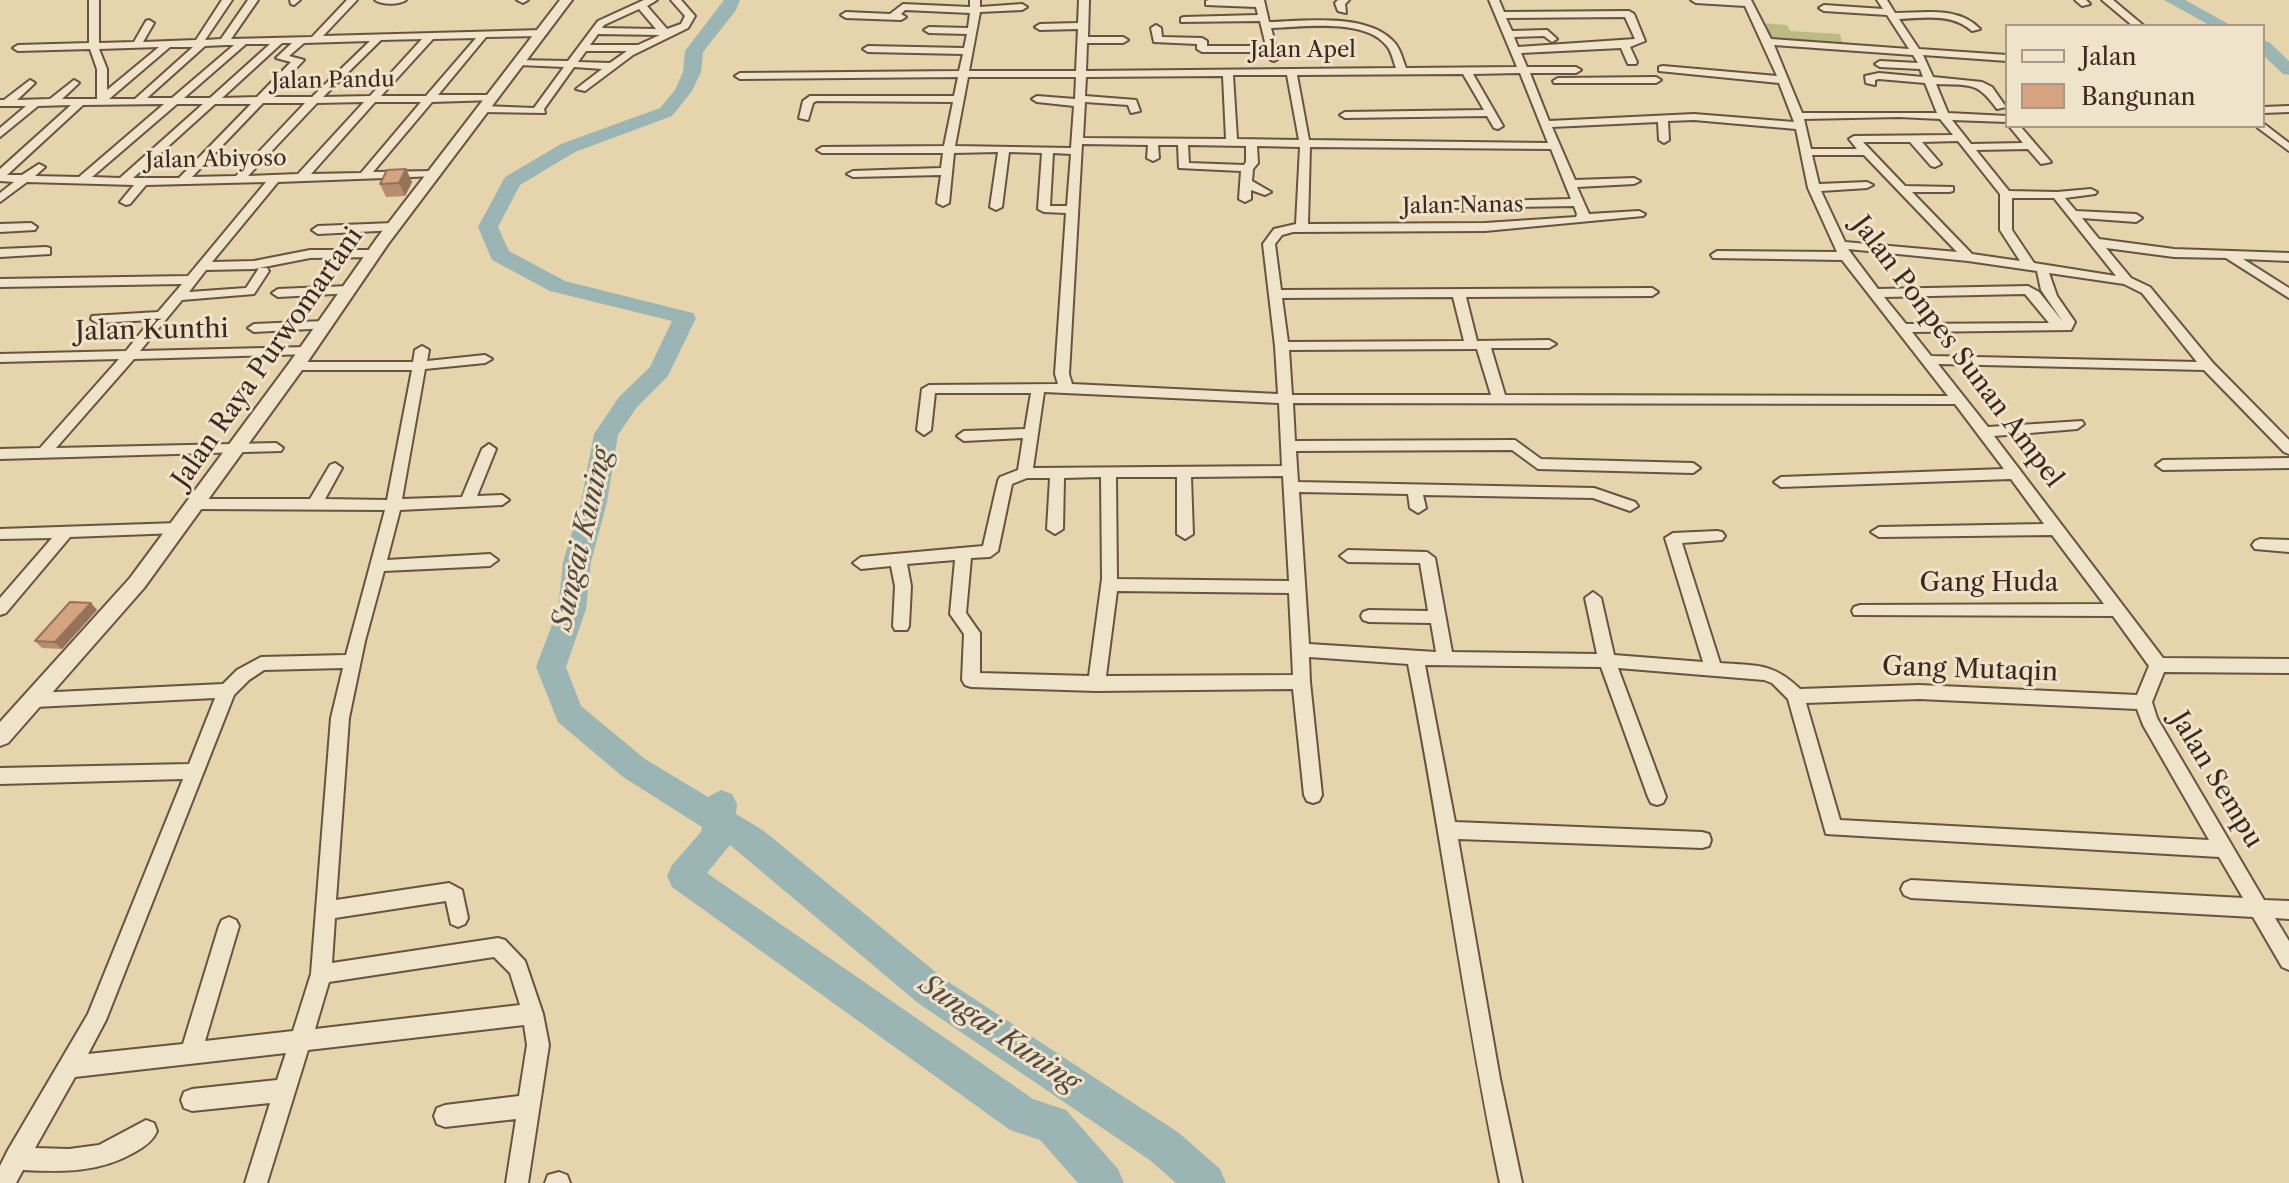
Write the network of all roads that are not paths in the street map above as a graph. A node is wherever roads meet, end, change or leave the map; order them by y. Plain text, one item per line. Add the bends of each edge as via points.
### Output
1 (94, 0) edge
2 (227, 0) edge
3 (253, 0) edge
4 (352, 0) edge
5 (380, 0) edge
6 (401, 0) edge
7 (566, 0) edge
8 (652, 0) edge
9 (676, 0) edge
10 (1084, 0) edge
11 (1494, 0) edge
12 (1696, 0) edge
13 (2107, 0) edge
14 (1259, 2) edge
15 (1748, 2) edge
16 (640, 4) junction
17 (1209, 4) edge
18 (1022, 7) dead end
19 (1824, 8) dead end
20 (974, 9) edge
21 (1888, 9) edge
22 (1955, 9) dead end
23 (1610, 14) junction
24 (846, 15) dead end
25 (1500, 15) junction
26 (1184, 20) dead end
27 (1264, 21) junction
28 (149, 23) dead end
29 (2137, 24) edge
30 (1615, 25) dead end
31 (605, 26) junction
32 (1040, 27) dead end
33 (1156, 28) dead end
34 (1975, 29) dead end
35 (929, 30) dead end
36 (972, 31) junction
37 (669, 32) junction
38 (542, 33) junction
39 (1084, 33) junction
40 (484, 34) junction
41 (1509, 34) junction
42 (430, 36) junction
43 (378, 38) junction
44 (1552, 39) dead end
45 (314, 40) junction
46 (1123, 40) dead end
47 (279, 41) junction
48 (300, 41) junction
49 (1768, 42) junction
50 (242, 43) junction
51 (223, 44) junction
52 (199, 45) junction
53 (1624, 45) junction
54 (136, 46) junction
55 (166, 46) junction
56 (94, 47) junction
57 (18, 48) dead end
58 (582, 48) junction
59 (639, 48) junction
60 (868, 49) dead end
61 (1271, 49) junction
62 (1515, 50) junction
63 (968, 51) junction
64 (1916, 52) junction
65 (2005, 58) edge
66 (519, 62) junction
67 (1632, 62) dead end
68 (572, 64) junction
69 (1880, 64) dead end
70 (610, 66) junction
71 (1924, 66) junction
72 (1663, 69) dead end
73 (1576, 70) dead end
74 (1228, 71) junction
75 (1277, 71) junction
76 (1291, 71) junction
77 (1402, 71) junction
78 (172, 72) junction
79 (134, 73) junction
80 (209, 73) junction
81 (1083, 73) junction
82 (1468, 73) junction
83 (964, 75) junction
84 (740, 76) dead end
85 (1526, 76) junction
86 (1929, 78) junction
87 (1656, 80) dead end
88 (1783, 80) junction
89 (30, 83) dead end
90 (74, 83) dead end
91 (1871, 83) dead end
92 (1123, 87) junction
93 (581, 89) dead end
94 (960, 99) junction
95 (1037, 99) dead end
96 (369, 100) junction
97 (425, 100) junction
98 (100, 101) junction
99 (1081, 101) junction
100 (81, 102) junction
101 (137, 102) junction
102 (176, 102) junction
103 (214, 102) junction
104 (257, 102) junction
105 (312, 102) junction
106 (3, 103) edge
107 (35, 103) junction
108 (52, 103) junction
109 (487, 104) junction
110 (2289, 109) edge
111 (2265, 110) edge
112 (1135, 111) dead end
113 (1491, 113) junction
114 (1418, 114) junction
115 (1345, 115) dead end
116 (2005, 115) edge
117 (1944, 117) junction
118 (804, 118) dead end
119 (1663, 119) junction
120 (2289, 120) edge
121 (1799, 121) junction
122 (1546, 124) junction
123 (2265, 125) edge
124 (2265, 125) edge
125 (1498, 126) dead end
126 (2265, 126) edge
127 (1424, 128) dead end
128 (2016, 128) edge
129 (2289, 129) edge
130 (0, 134) edge
131 (1913, 139) junction
132 (2283, 139) edge
133 (1664, 140) dead end
134 (1153, 141) junction
135 (1183, 141) junction
136 (1232, 142) junction
137 (1251, 143) junction
138 (1966, 143) junction
139 (1305, 145) junction
140 (1078, 146) junction
141 (1555, 146) junction
142 (2030, 146) junction
143 (949, 148) junction
144 (2289, 148) edge
145 (1004, 149) junction
146 (822, 150) dead end
147 (1048, 150) junction
148 (1806, 152) junction
149 (1868, 152) junction
150 (1153, 158) dead end
151 (2045, 162) dead end
152 (1935, 164) dead end
153 (39, 167) dead end
154 (1247, 168) junction
155 (946, 171) junction
156 (433, 174) junction
157 (853, 174) dead end
158 (0, 176) edge
159 (364, 176) junction
160 (275, 178) junction
161 (301, 178) junction
162 (26, 179) junction
163 (239, 179) junction
164 (182, 181) junction
165 (1634, 181) dead end
166 (80, 182) junction
167 (122, 182) junction
168 (143, 182) junction
169 (1247, 183) junction
170 (1570, 184) junction
171 (1867, 185) dead end
172 (1814, 188) junction
173 (1903, 189) junction
174 (1949, 189) dead end
175 (1265, 192) dead end
176 (2091, 192) dead end
177 (2006, 194) junction
178 (2057, 195) junction
179 (0, 199) edge
180 (1245, 199) dead end
181 (126, 202) dead end
182 (1578, 202) junction
183 (943, 203) dead end
184 (1454, 205) dead end
185 (996, 207) dead end
186 (1074, 210) junction
187 (349, 213) dead end
188 (1639, 214) dead end
189 (2074, 214) junction
190 (1583, 218) junction
191 (2136, 218) dead end
192 (31, 227) dead end
193 (393, 227) junction
194 (0, 228) edge
195 (1302, 228) junction
196 (337, 229) junction
197 (318, 230) dead end
198 (2099, 243) junction
199 (1842, 250) junction
200 (46, 251) dead end
201 (373, 254) junction
202 (2, 255) edge
203 (1717, 255) dead end
204 (2226, 255) junction
205 (1968, 257) junction
206 (2289, 257) edge
207 (2028, 264) junction
208 (203, 266) junction
209 (2043, 268) junction
210 (263, 271) dead end
211 (192, 280) junction
212 (2127, 281) junction
213 (0, 283) edge
214 (349, 290) junction
215 (1652, 292) dead end
216 (278, 293) dead end
217 (1876, 293) junction
218 (1278, 294) junction
219 (2289, 294) edge
220 (1459, 295) junction
221 (179, 296) junction
222 (162, 316) junction
223 (97, 319) dead end
224 (324, 325) junction
225 (2058, 327) junction
226 (254, 328) dead end
227 (1904, 328) junction
228 (1549, 344) dead end
229 (1478, 345) junction
230 (1282, 346) junction
231 (422, 350) dead end
232 (129, 356) junction
233 (0, 358) edge
234 (301, 358) junction
235 (485, 359) dead end
236 (1928, 360) junction
237 (417, 366) junction
238 (2208, 366) junction
239 (1066, 388) junction
240 (1038, 390) junction
241 (1284, 399) junction
242 (1499, 399) junction
243 (1958, 400) junction
244 (2077, 424) dead end
245 (924, 430) dead end
246 (1984, 432) junction
247 (1029, 433) junction
248 (964, 436) dead end
249 (1288, 446) junction
250 (237, 448) junction
251 (276, 448) dead end
252 (489, 449) dead end
253 (2289, 449) edge
254 (44, 453) junction
255 (0, 454) edge
256 (2289, 463) edge
257 (2163, 465) dead end
258 (335, 468) dead end
259 (1693, 468) dead end
260 (1184, 471) junction
261 (1025, 473) junction
262 (1057, 474) junction
263 (1108, 474) junction
264 (2014, 474) junction
265 (1289, 479) junction
266 (1781, 482) dead end
267 (1414, 488) junction
268 (502, 500) dead end
269 (467, 502) junction
270 (196, 504) junction
271 (393, 505) junction
272 (314, 506) junction
273 (1630, 506) dead end
274 (1418, 508) dead end
275 (178, 528) junction
276 (1055, 529) dead end
277 (2057, 529) junction
278 (1879, 532) dead end
279 (65, 533) junction
280 (0, 534) edge
281 (1185, 534) dead end
282 (1717, 536) dead end
283 (2260, 545) dead end
284 (2289, 546) edge
285 (963, 555) junction
286 (1348, 556) dead end
287 (490, 560) dead end
288 (898, 560) junction
289 (861, 563) dead end
290 (379, 566) junction
291 (1107, 585) junction
292 (1296, 587) junction
293 (1593, 598) dead end
294 (0, 609) edge
295 (2118, 610) junction
296 (1860, 611) dead end
297 (1369, 616) dead end
298 (1438, 617) junction
299 (901, 626) dead end
300 (1301, 650) junction
301 (1445, 657) junction
302 (1415, 658) junction
303 (352, 661) junction
304 (1607, 661) junction
305 (2158, 665) junction
306 (2289, 666) edge
307 (1713, 668) junction
308 (1301, 682) junction
309 (1096, 684) junction
310 (227, 691) junction
311 (1796, 696) junction
312 (35, 700) junction
313 (2143, 702) junction
314 (0, 737) edge
315 (195, 771) junction
316 (0, 776) edge
317 (1313, 795) dead end
318 (1657, 797) dead end
319 (1447, 830) junction
320 (1702, 840) dead end
321 (2226, 849) junction
322 (1911, 889) dead end
323 (2260, 909) junction
324 (327, 910) junction
325 (2289, 910) edge
326 (458, 918) dead end
327 (229, 926) dead end
328 (2289, 960) edge
329 (321, 974) junction
330 (533, 1014) junction
331 (300, 1042) junction
332 (191, 1052) junction
333 (71, 1067) junction
334 (286, 1090) junction
335 (192, 1100) dead end
336 (529, 1106) junction
337 (445, 1116) dead end
338 (146, 1131) dead end
339 (16, 1158) junction
340 (3, 1183) edge
341 (256, 1183) edge
342 (517, 1183) edge
343 (1511, 1183) edge

1 - 56 street
2 - 52 street
3 - 51 street
4 - 45 street
5 - 6 street
7 - 38 street, Jalan Raya Purwomartani
8 - 16 street
9 - 37 street via 690,17
10 - 39 street
11 - 25 street
12 - 15 street
13 - 29 street
14 - 17 street
14 - 27 street
15 - 49 street, Jalan Ponpes Sunan Ampel
16 - 31 street
16 - 37 street
18 - 20 street
19 - 21 street
20 - 24 street via 887,19
20 - 36 street
21 - 22 street
21 - 34 street via 1955,18
21 - 64 street
23 - 25 street
23 - 30 street
23 - 53 street via 1631,15 1640,42
25 - 41 street
26 - 27 street
27 - 61 street
27 - 77 street via 1361,27 1392,44
28 - 54 street
31 - 37 street
31 - 58 street
32 - 39 street
33 - 61 street via 1157,40 1202,41 1202,49
35 - 36 street
36 - 63 street
37 - 59 street
38 - 40 street
38 - 66 street, Jalan Raya Purwomartani
39 - 46 street
39 - 81 street
40 - 42 street
40 - 97 street
41 - 44 street via 1547,33
41 - 62 street
42 - 43 street
42 - 96 street
43 - 45 street
43 - 105 street
45 - 48 street
47 - 48 street
47 - 50 street
47 - 103 street
48 - 104 street via 281,58 299,60
49 - 64 street
49 - 88 street, Jalan Ponpes Sunan Ampel
50 - 51 street
50 - 80 street
51 - 52 street
52 - 55 street
52 - 78 street
53 - 62 street
53 - 67 street
54 - 55 street
54 - 56 street
55 - 79 street
56 - 57 street
56 - 98 street via 102,69
58 - 59 street
58 - 68 street
59 - 70 street
60 - 63 street
61 - 75 street
62 - 85 street
63 - 83 street
64 - 65 street
64 - 71 street
66 - 68 street
66 - 109 street, Jalan Raya Purwomartani
68 - 70 street
68 - 109 street, Jalan Pandu via 539,111
69 - 71 street
70 - 93 street
71 - 86 street
72 - 88 street
73 - 85 street
74 - 75 street, Jalan Apel
74 - 92 street, Jalan Apel
74 - 136 street
75 - 76 street, Jalan Apel
76 - 77 street, Jalan Apel
76 - 139 street
77 - 82 street, Jalan Apel via 1420,77
78 - 79 street
78 - 80 street
78 - 101 street
79 - 98 street
80 - 102 street
81 - 83 street, Jalan Apel
81 - 92 street, Jalan Apel
81 - 99 street
82 - 85 street, Jalan Apel
82 - 113 street
83 - 84 street, Jalan Apel
83 - 94 street
85 - 87 street
85 - 122 street
86 - 91 street via 1879,76 1869,78
86 - 116 street via 1985,86
86 - 117 street
88 - 121 street, Jalan Ponpes Sunan Ampel
89 - 106 street
90 - 108 street
92 - 99 street
92 - 112 street
94 - 118 street via 814,98 808,101
94 - 143 street
95 - 99 street
96 - 97 street, Jalan Pandu
96 - 105 street, Jalan Pandu
96 - 161 street
97 - 109 street, Jalan Pandu
97 - 159 street
98 - 100 street, Jalan Pandu
98 - 101 street, Jalan Pandu
99 - 140 street
100 - 108 street, Jalan Pandu
100 - 158 street
101 - 102 street, Jalan Pandu
102 - 103 street, Jalan Pandu
102 - 166 street
103 - 104 street, Jalan Pandu
103 - 167 street
104 - 105 street, Jalan Pandu
104 - 164 street
105 - 163 street
106 - 107 street, Jalan Pandu
107 - 108 street, Jalan Pandu
107 - 130 street
109 - 156 street, Jalan Raya Purwomartani
110 - 111 street
113 - 114 street
113 - 125 street
114 - 115 street
114 - 127 street
116 - 117 street
117 - 121 street
117 - 138 street
119 - 121 street
119 - 122 street
119 - 133 street
120 - 123 street
121 - 148 street, Jalan Ponpes Sunan Ampel
122 - 141 street
124 - 129 street
126 - 132 street
128 - 142 street
131 - 138 street
131 - 149 street via 1854,139
131 - 152 street
132 - 144 street
134 - 135 street
134 - 140 street
134 - 150 street
135 - 136 street
135 - 154 street via 1183,166
136 - 137 street
137 - 139 street
137 - 154 street via 1252,163
138 - 142 street
138 - 177 street
139 - 141 street
139 - 195 street
140 - 147 street
140 - 186 street
141 - 170 street
142 - 151 street
143 - 145 street
143 - 146 street
143 - 155 street
145 - 147 street
145 - 185 street
147 - 186 street via 1044,209
148 - 149 street
148 - 172 street, Jalan Ponpes Sunan Ampel
149 - 173 street
153 - 162 street
154 - 169 street
155 - 157 street
155 - 183 street
156 - 159 street, Jalan Abiyoso
156 - 193 street, Jalan Raya Purwomartani
158 - 162 street, Jalan Abiyoso
159 - 161 street, Jalan Abiyoso
160 - 161 street, Jalan Abiyoso
160 - 163 street, Jalan Abiyoso
160 - 208 street
162 - 166 street, Jalan Abiyoso
162 - 179 street
163 - 164 street, Jalan Abiyoso
164 - 168 street, Jalan Abiyoso
165 - 170 street
166 - 167 street, Jalan Abiyoso
167 - 168 street, Jalan Abiyoso
168 - 181 street
169 - 175 street
169 - 180 street
170 - 182 street
171 - 172 street
172 - 199 street, Jalan Ponpes Sunan Ampel
173 - 174 street
173 - 205 street
176 - 178 street
177 - 178 street
177 - 207 street via 2006,230
178 - 189 street
182 - 184 street
182 - 190 street
186 - 239 street via 1062,360
187 - 196 street
188 - 190 street, Jalan Nanas
189 - 191 street
189 - 198 street
190 - 195 street, Jalan Nanas via 1485,227
192 - 194 street
193 - 196 street
193 - 201 street, Jalan Raya Purwomartani
195 - 218 street, Jalan Nanas via 1278,232 1269,244
196 - 197 street
198 - 204 street
198 - 212 street
199 - 203 street
199 - 205 street
199 - 217 street, Jalan Ponpes Sunan Ampel
200 - 202 street
201 - 208 street via 310,254 262,264
201 - 214 street, Jalan Raya Purwomartani
204 - 206 street
204 - 219 street
205 - 207 street
207 - 209 street
208 - 211 street
209 - 212 street
209 - 225 street via 2043,281 2069,322
210 - 221 street via 250,291
211 - 213 street
211 - 221 street
212 - 238 street via 2146,290
214 - 216 street
214 - 224 street, Jalan Raya Purwomartani
215 - 220 street
217 - 225 street via 2028,290
217 - 227 street, Jalan Ponpes Sunan Ampel
218 - 220 street
218 - 230 street, Jalan Nanas
220 - 229 street
221 - 222 street
222 - 223 street
222 - 232 street
224 - 226 street
224 - 234 street, Jalan Raya Purwomartani
225 - 227 street
227 - 236 street, Jalan Ponpes Sunan Ampel
228 - 229 street
229 - 230 street
229 - 242 street
230 - 241 street, Jalan Nanas
231 - 237 street
232 - 233 street, Jalan Kunthi
232 - 234 street, Jalan Kunthi
232 - 254 street
234 - 237 street, Jalan Kunthi
234 - 250 street, Jalan Raya Purwomartani
235 - 237 street, Jalan Kunthi
236 - 238 street
236 - 243 street, Jalan Ponpes Sunan Ampel
237 - 271 street
238 - 253 street
239 - 240 street
239 - 241 street
240 - 245 street via 929,389
240 - 247 street
241 - 242 street
241 - 249 street, Jalan Nanas
242 - 243 street
243 - 246 street, Jalan Ponpes Sunan Ampel
244 - 246 street
246 - 264 street, Jalan Ponpes Sunan Ampel
247 - 248 street
247 - 261 street
249 - 259 street via 1515,445 1538,464
249 - 265 street, Jalan Nanas
250 - 251 street
250 - 254 street
250 - 270 street, Jalan Raya Purwomartani
252 - 269 street
254 - 255 street
256 - 257 street
258 - 272 street
260 - 263 street
260 - 265 street
260 - 281 street
261 - 262 street
261 - 285 street via 1005,481 990,551
262 - 263 street
262 - 276 street
263 - 291 street
264 - 266 street
264 - 277 street, Jalan Ponpes Sunan Ampel
265 - 267 street
265 - 292 street, Jalan Nanas
267 - 273 street via 1594,493
267 - 274 street
268 - 269 street
269 - 271 street
270 - 272 street
270 - 275 street, Jalan Raya Purwomartani
271 - 272 street
271 - 290 street
275 - 279 street
275 - 312 street, Jalan Raya Purwomartani
277 - 278 street
277 - 295 street, Jalan Ponpes Sunan Ampel
279 - 280 street
279 - 294 street
282 - 307 street via 1673,538
283 - 284 street
285 - 288 street
285 - 309 street via 958,614 972,633 971,680
286 - 298 street via 1425,556
287 - 290 street
288 - 289 street
288 - 299 street
290 - 303 street
291 - 292 street
291 - 309 street
292 - 300 street, Jalan Nanas
293 - 304 street
295 - 296 street, Gang Huda
295 - 305 street, Jalan Ponpes Sunan Ampel
297 - 298 street
298 - 301 street
300 - 302 street
300 - 308 street, Jalan Nanas
301 - 302 street
301 - 304 street
302 - 319 street
303 - 310 street via 261,664
303 - 324 street via 340,718
304 - 307 street
304 - 318 street
305 - 306 street
305 - 313 street, Jalan Sempu
307 - 311 street via 1766,673
308 - 309 street
308 - 317 street, Jalan Nanas
310 - 312 street
310 - 315 street
311 - 313 street, Gang Mutaqin via 1919,692
311 - 321 street via 1833,828
312 - 314 street, Jalan Raya Purwomartani
313 - 321 street, Jalan Sempu
315 - 316 street
315 - 333 street via 96,1020
319 - 320 street
319 - 343 street
321 - 323 street, Jalan Sempu
322 - 323 street
323 - 325 street
323 - 328 street, Jalan Sempu
324 - 326 street via 449,892 455,896
324 - 329 street
327 - 332 street
329 - 330 street via 498,947 518,968
329 - 331 street
330 - 331 street
330 - 336 street via 538,1045
331 - 332 street
331 - 334 street
332 - 333 street
333 - 339 street
334 - 335 street
334 - 341 street
336 - 337 street
336 - 342 street
338 - 339 street via 113,1154 95,1159
339 - 340 street

